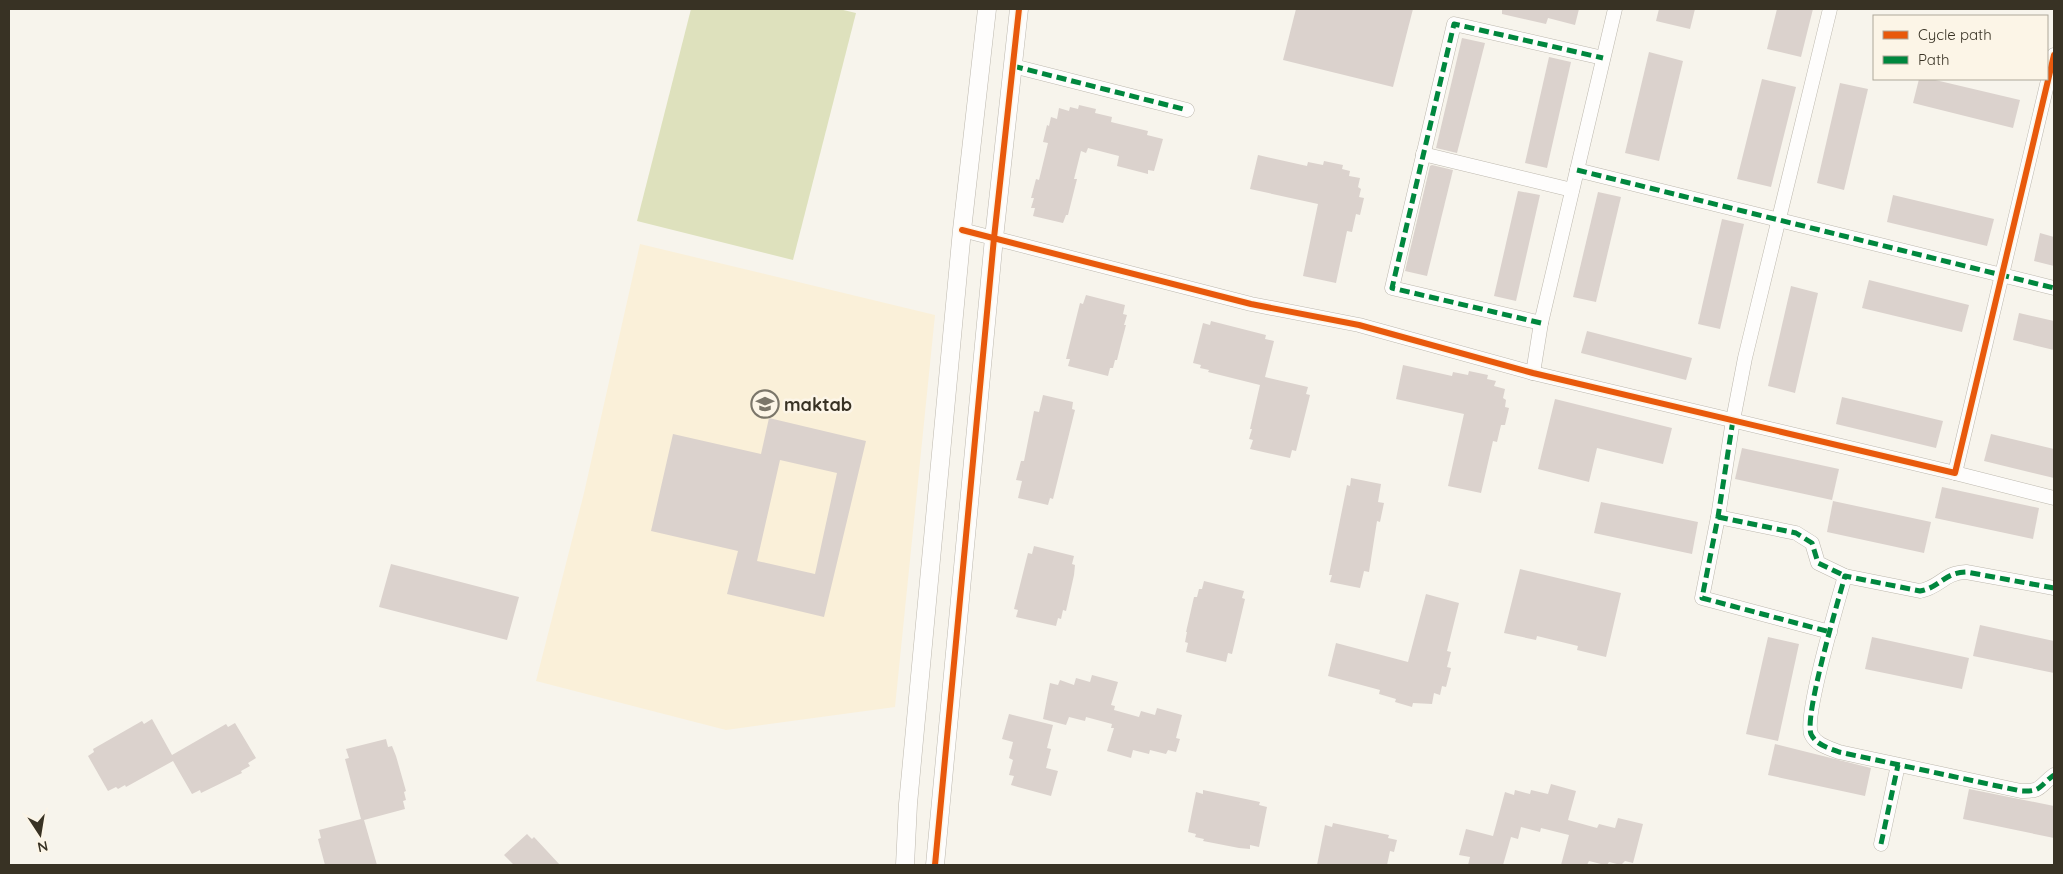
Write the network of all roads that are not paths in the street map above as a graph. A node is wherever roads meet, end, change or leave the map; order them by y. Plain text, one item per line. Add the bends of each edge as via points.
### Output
1 (987, 9) edge
2 (1019, 9) edge
3 (1615, 9) edge
4 (1830, 9) edge
5 (2054, 55) edge
6 (1603, 58) junction
7 (1013, 66) junction
8 (2048, 80) edge
9 (2048, 80) edge
10 (1187, 110) dead end
11 (1423, 154) junction
12 (1577, 170) junction
13 (1572, 190) junction
14 (1778, 220) junction
15 (962, 230) junction
16 (994, 238) junction
17 (2001, 275) junction
18 (2054, 288) edge
19 (1541, 323) junction
20 (1532, 373) junction
21 (1732, 420) junction
22 (1955, 473) junction
23 (2054, 498) edge
24 (1718, 517) junction
25 (1845, 576) junction
26 (2054, 588) edge
27 (1830, 632) junction
28 (1898, 765) junction
29 (2054, 775) edge
30 (1881, 844) dead end
31 (905, 865) edge
32 (936, 865) edge

1 - 15 street
2 - 7 street
3 - 6 street
4 - 14 street
5 - 9 street
6 - 11 street via 1454,24
6 - 12 street
7 - 10 street
7 - 16 street
8 - 17 street
11 - 13 street
11 - 19 street via 1392,288
12 - 13 street
12 - 14 street
13 - 19 street
14 - 17 street
14 - 21 street
15 - 16 street
15 - 31 street
16 - 20 street via 1251,304 1359,325
16 - 32 street
17 - 18 street
17 - 22 street
19 - 20 street
20 - 21 street
21 - 22 street
21 - 24 street
22 - 23 street
24 - 25 street via 1796,533 1812,544 1818,563
24 - 27 street via 1702,598
25 - 26 street via 1920,591 1929,589 1953,572 1966,572
25 - 27 street
27 - 28 street via 1810,732 1815,740 1839,752
28 - 29 street via 2033,791 2042,788
28 - 30 street

